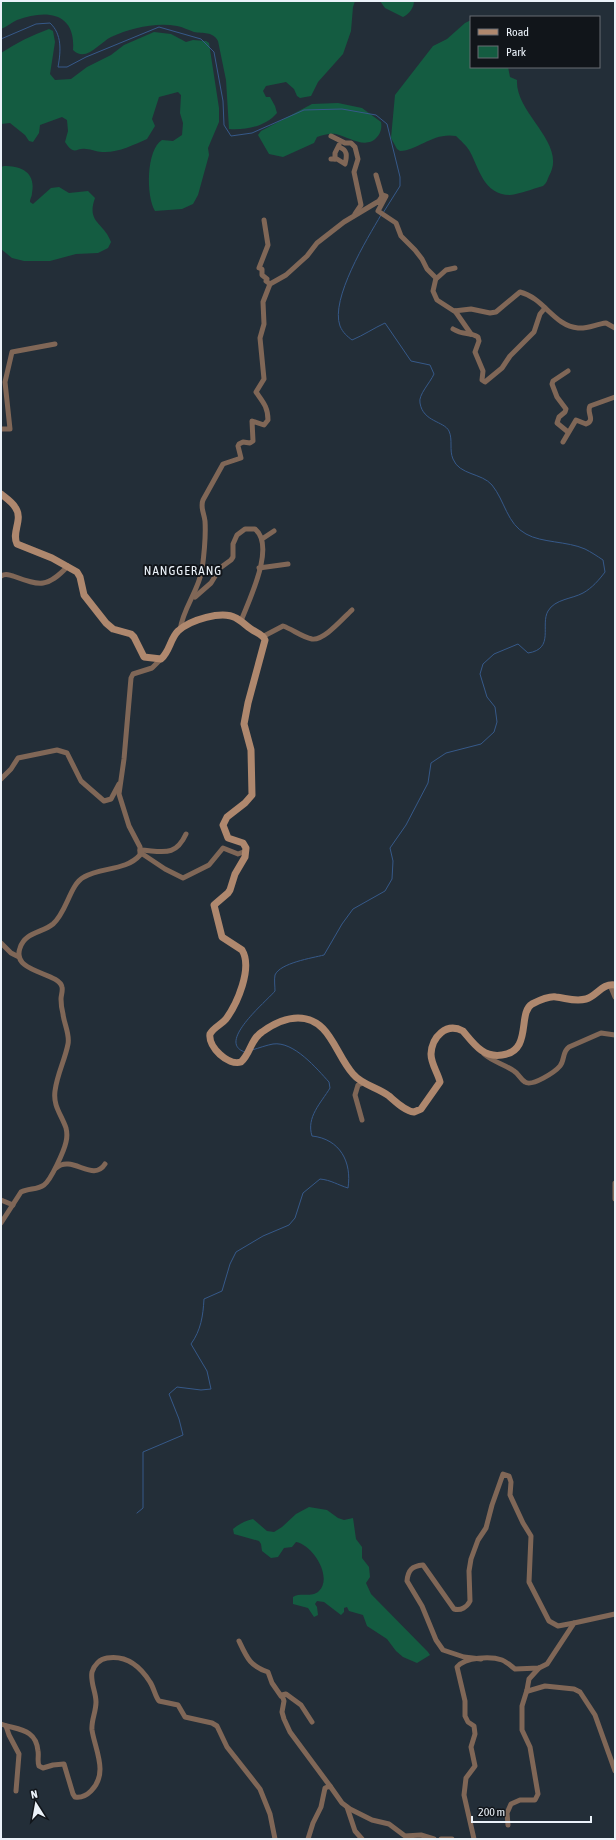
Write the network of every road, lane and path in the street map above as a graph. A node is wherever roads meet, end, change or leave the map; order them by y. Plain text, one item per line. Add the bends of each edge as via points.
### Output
1 (331, 136) dead end
2 (341, 140) junction
3 (339, 147) junction
4 (346, 161) junction
5 (354, 169) junction
6 (376, 174) dead end
7 (382, 196) junction
8 (354, 215) junction
9 (264, 220) dead end
10 (455, 268) dead end
11 (436, 280) junction
12 (270, 284) junction
13 (545, 308) junction
14 (455, 311) junction
15 (615, 328) edge
16 (452, 329) dead end
17 (471, 334) junction
18 (54, 344) dead end
19 (568, 371) dead end
20 (615, 398) edge
21 (1, 429) edge
22 (568, 432) junction
23 (563, 442) dead end
24 (1, 494) edge
25 (274, 531) dead end
26 (262, 539) junction
27 (288, 564) dead end
28 (68, 566) junction
29 (259, 568) junction
30 (1, 576) edge
31 (192, 599) junction
32 (352, 610) dead end
33 (240, 621) junction
34 (180, 630) junction
35 (264, 636) junction
36 (161, 660) junction
37 (1, 779) edge
38 (121, 779) junction
39 (186, 834) dead end
40 (140, 851) junction
41 (246, 851) junction
42 (1, 943) edge
43 (19, 957) junction
44 (612, 985) edge
45 (615, 997) edge
46 (615, 1035) edge
47 (484, 1053) junction
48 (363, 1083) junction
49 (362, 1120) dead end
50 (105, 1164) dead end
51 (54, 1170) junction
52 (615, 1183) edge
53 (615, 1199) edge
54 (1, 1200) edge
55 (13, 1205) junction
56 (1, 1223) edge
57 (615, 1614) edge
58 (574, 1623) junction
59 (238, 1641) dead end
60 (481, 1659) junction
61 (539, 1668) junction
62 (527, 1690) junction
63 (281, 1696) junction
64 (312, 1722) dead end
65 (4, 1725) edge
66 (615, 1771) edge
67 (330, 1786) junction
68 (16, 1791) dead end
69 (346, 1806) junction
70 (508, 1826) dead end
71 (276, 1839) edge
72 (308, 1839) edge
73 (362, 1839) edge
74 (434, 1839) edge
75 (441, 1839) edge
76 (452, 1839) edge
77 (474, 1839) edge

1 - 2 street
2 - 3 street
2 - 5 street via 355,147 358,159
3 - 4 street via 345,150
3 - 4 street via 333,159 344,164
4 - 5 street
5 - 8 street via 362,205
6 - 7 street
7 - 8 street via 379,201
7 - 11 street via 386,197 378,211 396,223 400,235 415,250
8 - 12 street via 317,243 286,275
9 - 12 street via 268,245 259,268
10 - 11 street via 446,270
11 - 14 street via 433,291 437,300
12 - 31 street via 263,302 264,324 260,338 264,379 256,392 265,404 268,420 264,425 252,421 253,441 239,444 241,458 223,464 203,500 205,526 202,568 200,581
13 - 14 street via 533,297 520,292 493,313 471,309
13 - 15 street via 557,319 576,328 606,323
13 - 17 street via 540,314 534,332 486,382 482,380 484,371 475,352 479,339
14 - 17 street
16 - 17 street via 463,334
18 - 21 street via 12,352 5,382 10,429
19 - 22 street via 553,380 552,384 566,409 566,412 558,417 557,423
20 - 22 street via 590,406 590,421 586,424 577,420
22 - 23 street
24 - 28 street via 17,510 17,544
25 - 26 street
26 - 29 street via 263,555
26 - 31 street via 255,529 242,531 235,539 231,560 220,568 211,583
27 - 29 street
28 - 30 street via 56,579 44,584 7,574
28 - 36 street via 80,575 84,595 109,627 134,637 144,657
29 - 33 street
31 - 34 street via 184,613
32 - 35 street via 319,638 310,638 283,626
33 - 34 street via 227,616 212,617 192,622
33 - 35 street
34 - 36 street
35 - 41 street via 265,645 244,724 251,750 252,795 227,817 223,825 228,838 243,843
36 - 38 street via 152,668 132,676
37 - 38 street via 11,770 18,758 57,750 67,753 81,781 104,801 111,799
38 - 40 street via 120,801
39 - 40 street via 181,843 170,852
40 - 41 street via 183,878 209,865 223,848 238,854
40 - 43 street via 136,859 116,868 83,877 74,887 64,910 54,922 25,938 19,948
41 - 48 street via 228,893 214,905 222,937 239,947 244,954 244,978 239,994 225,1020 212,1030 209,1037 214,1048 230,1061 241,1062 256,1037 279,1022 295,1018 311,1020 318,1023 326,1032 348,1068
42 - 43 street
43 - 51 street via 28,967 58,981 63,988 62,1005 68,1043 55,1097 56,1108 65,1126 67,1137
44 - 45 street
44 - 47 street via 601,988 586,999 556,997 532,1004 528,1008 525,1029 516,1050 493,1056
46 - 47 street via 601,1033 569,1047 558,1068 545,1078 531,1083 524,1082 515,1071
47 - 48 street via 459,1028 446,1029 439,1034 431,1055 440,1082 422,1109 417,1112 408,1111 387,1095
48 - 49 street via 358,1085 355,1096
50 - 51 street via 100,1169 92,1170 64,1163
51 - 55 street via 47,1183 21,1192
52 - 53 street
54 - 55 street
55 - 56 street
57 - 58 street
58 - 60 street via 558,1626 549,1621 529,1584 531,1536 510,1495 509,1476 503,1474 486,1528 471,1559 468,1605 454,1609 423,1566 415,1566 410,1570 406,1581 422,1606 436,1640 443,1650
58 - 61 street via 550,1662
59 - 63 street via 250,1662 268,1672
60 - 61 street via 500,1660 515,1669
60 - 77 street via 464,1662 457,1667 465,1701 465,1716 475,1730 471,1746 475,1766 466,1778 464,1795
61 - 62 street via 529,1679
62 - 66 street via 544,1686 580,1692 595,1715
62 - 70 street via 522,1706 522,1730 530,1747 538,1794 535,1800 520,1800 511,1804 507,1813
63 - 64 street via 286,1694 300,1705
63 - 67 street via 284,1701 282,1712 290,1732
65 - 68 street via 19,1754
65 - 71 street via 23,1729 32,1735 38,1750 37,1763 40,1768 64,1764 72,1792 75,1797 82,1797 95,1786 101,1767 92,1728 96,1702 93,1668 103,1659 122,1657 130,1661 149,1681 159,1701 178,1705 187,1718 217,1726 227,1747 260,1789
67 - 69 street
67 - 72 street via 326,1788
69 - 73 street via 355,1831
69 - 74 street via 368,1818 389,1824 405,1836 421,1835
75 - 76 street

